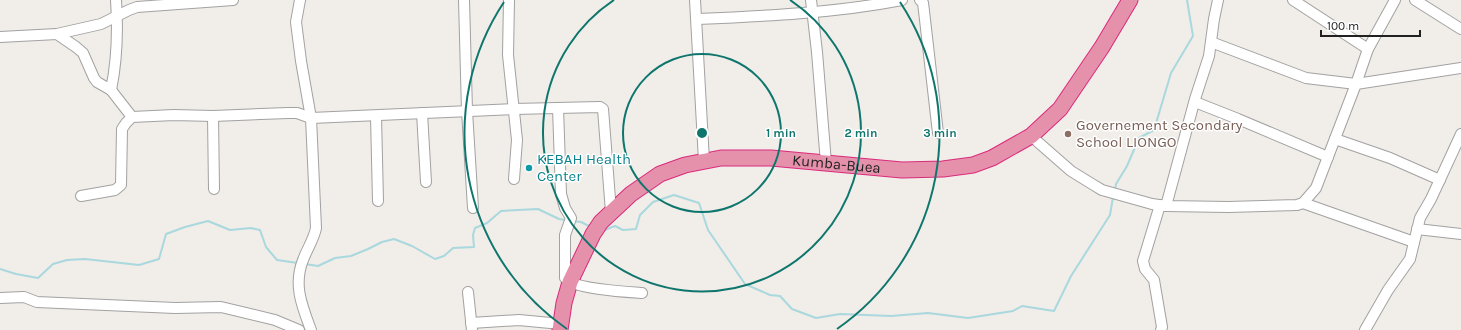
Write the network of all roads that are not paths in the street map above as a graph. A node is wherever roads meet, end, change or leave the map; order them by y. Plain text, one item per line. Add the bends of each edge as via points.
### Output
1 (116, 0) edge
2 (233, 0) edge
3 (300, 0) edge
4 (464, 0) edge
5 (509, 0) edge
6 (695, 0) edge
7 (811, 0) edge
8 (902, 0) edge
9 (920, 0) edge
10 (1130, 0) edge
11 (1218, 0) edge
12 (1293, 0) edge
13 (1395, 0) edge
14 (1415, 0) edge
15 (870, 3) edge
16 (812, 13) junction
17 (117, 16) junction
18 (697, 20) junction
19 (1461, 29) edge
20 (57, 34) junction
21 (0, 37) edge
22 (1211, 42) junction
23 (1368, 49) junction
24 (1461, 68) edge
25 (1356, 84) junction
26 (111, 90) junction
27 (1195, 102) junction
28 (558, 108) junction
29 (514, 109) junction
30 (467, 111) junction
31 (422, 113) junction
32 (213, 116) junction
33 (376, 116) junction
34 (132, 117) junction
35 (311, 118) junction
36 (938, 132) dead end
37 (1461, 134) edge
38 (1031, 136) junction
39 (1335, 139) junction
40 (1328, 157) junction
41 (704, 161) junction
42 (826, 163) junction
43 (514, 179) dead end
44 (1440, 180) junction
45 (426, 182) dead end
46 (214, 189) dead end
47 (81, 196) dead end
48 (378, 201) dead end
49 (1303, 203) junction
50 (1163, 206) junction
51 (473, 208) dead end
52 (611, 212) junction
53 (1417, 229) junction
54 (1461, 234) edge
55 (1414, 242) junction
56 (570, 282) junction
57 (468, 292) dead end
58 (642, 293) dead end
59 (0, 298) edge
60 (472, 326) edge
61 (561, 328) edge
62 (299, 330) edge
63 (311, 330) edge
64 (1161, 330) edge
65 (1365, 330) edge

1 - 17 street
2 - 17 street via 138,7
3 - 35 street via 296,22
4 - 30 street
5 - 29 street via 508,48
6 - 18 street
7 - 16 street
8 - 15 street
9 - 36 street via 923,3
10 - 38 highway, Kumba-Buea via 1065,104
11 - 22 street
12 - 23 street
13 - 23 street
14 - 19 street
15 - 16 street
16 - 18 street
16 - 42 street
17 - 20 street via 101,24
17 - 26 street via 115,72
18 - 41 street
20 - 21 street
20 - 26 street via 83,53 97,82
22 - 25 street via 1306,78
22 - 27 street
23 - 25 street
24 - 25 street
25 - 39 street
26 - 34 street
27 - 40 street
27 - 50 street
28 - 29 street
28 - 52 street via 603,109
28 - 56 street via 560,194 571,218 565,235 565,278
29 - 30 street
29 - 43 street via 517,140
30 - 31 street
30 - 51 street
31 - 33 street
31 - 45 street
32 - 34 street
32 - 35 street via 297,113
32 - 46 street
33 - 35 street
33 - 48 street
34 - 47 street via 122,129 121,185 114,190
35 - 63 street via 316,228 303,260 299,281 300,301
37 - 44 street
38 - 42 highway, Kumba-Buea via 992,158 970,166 902,170
38 - 50 street via 1071,171 1102,190
39 - 40 street
39 - 44 street via 1390,158
40 - 49 street via 1316,188
41 - 42 highway, Kumba-Buea via 721,158 764,158
41 - 52 highway, Kumba-Buea via 660,174 635,190
44 - 53 street
49 - 50 street via 1228,207
49 - 55 street
50 - 64 street via 1144,261 1145,269 1154,280
52 - 56 highway, Kumba-Buea via 592,234
53 - 54 street
53 - 55 street
55 - 65 street via 1410,259
56 - 58 street via 616,292
56 - 61 highway, Kumba-Buea
57 - 60 street
59 - 62 street via 24,297 38,302 160,307 221,307 275,320
60 - 61 street via 519,320

